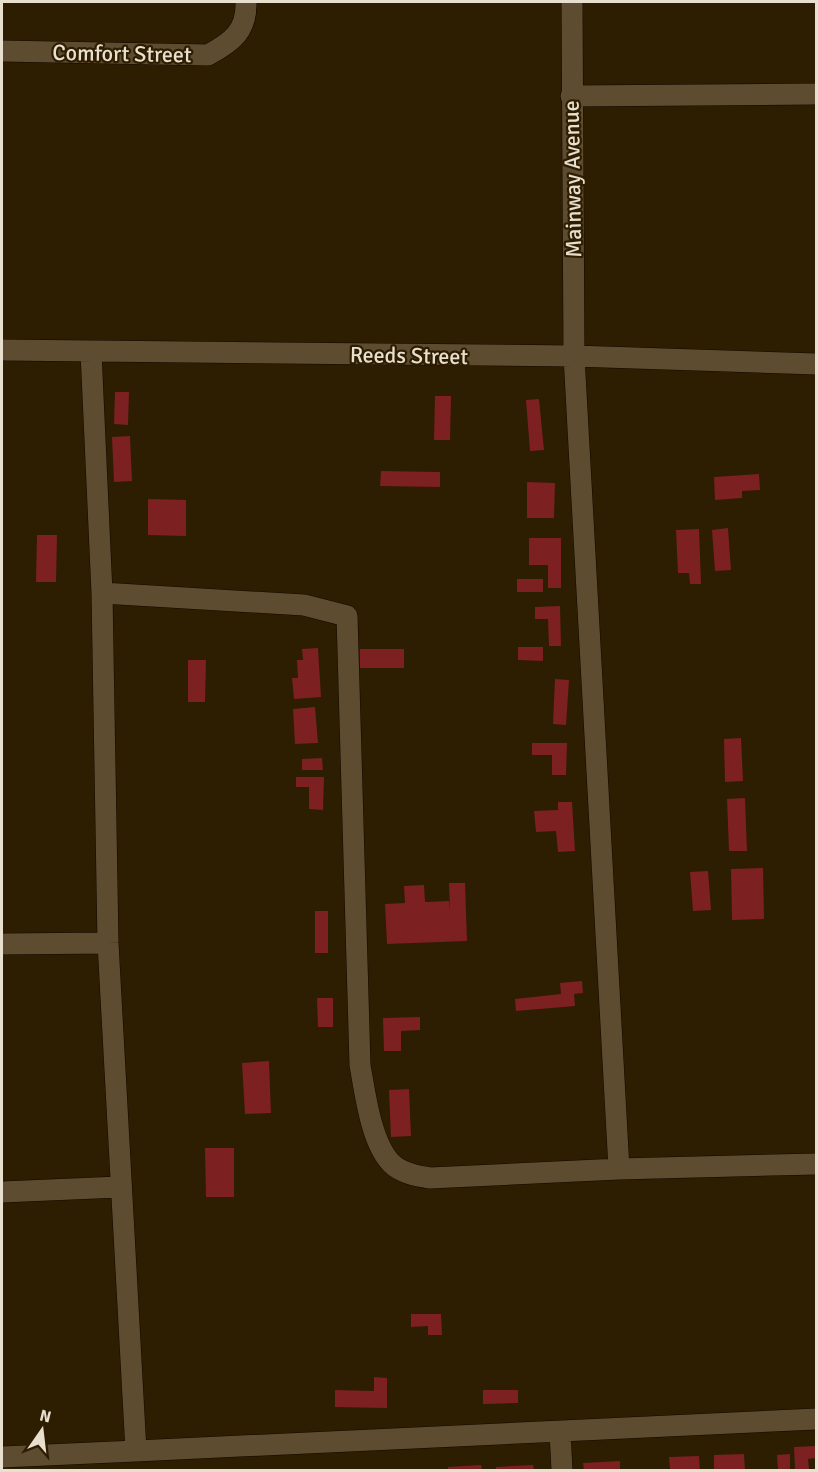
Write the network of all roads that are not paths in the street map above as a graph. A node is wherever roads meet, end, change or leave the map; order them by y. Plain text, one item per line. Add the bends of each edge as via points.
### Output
1 (246, 2) edge
2 (572, 2) edge
3 (2, 51) edge
4 (816, 94) edge
5 (571, 96) junction
6 (2, 350) edge
7 (91, 352) junction
8 (574, 356) junction
9 (816, 364) edge
10 (102, 592) junction
11 (108, 943) junction
12 (2, 944) edge
13 (816, 1164) edge
14 (619, 1169) junction
15 (119, 1187) junction
16 (2, 1192) edge
17 (816, 1419) edge
18 (560, 1432) junction
19 (136, 1451) junction
20 (2, 1457) edge
21 (562, 1470) edge

1 - 3 street, Comfort Street via 241,27 231,43 208,55
2 - 5 street, Mainway Avenue
4 - 5 street
5 - 8 street, Mainway Avenue
6 - 7 street, Reeds Street
7 - 8 street, Reeds Street
7 - 10 street
8 - 9 street, Reeds Street
8 - 14 street, Mainway Avenue
10 - 11 street
10 - 14 street via 304,605 346,616 358,1040 367,1106 390,1162 403,1171 430,1178
11 - 12 street
11 - 15 street
13 - 14 street
15 - 16 street
15 - 19 street
17 - 18 street
18 - 19 street
18 - 21 street
19 - 20 street

